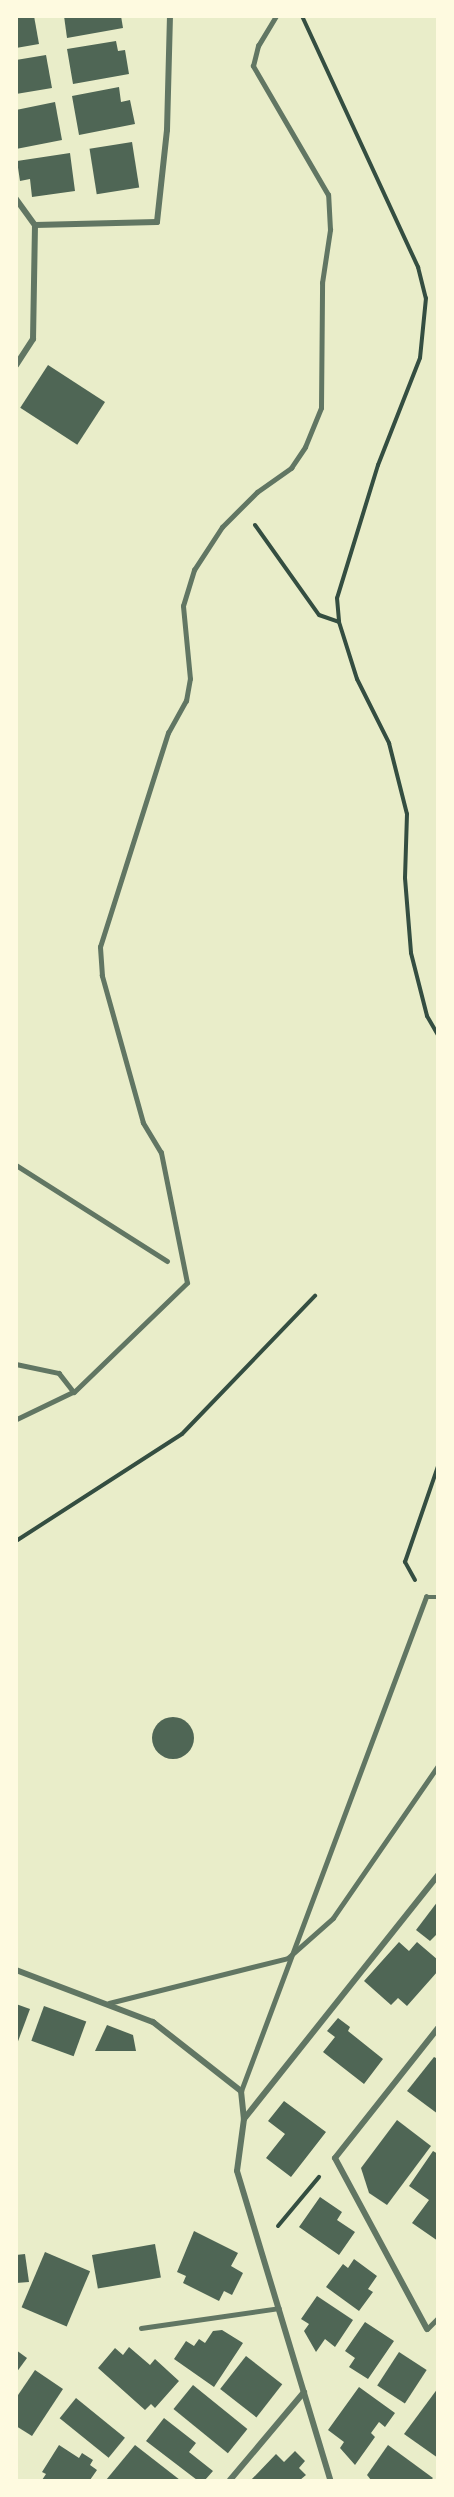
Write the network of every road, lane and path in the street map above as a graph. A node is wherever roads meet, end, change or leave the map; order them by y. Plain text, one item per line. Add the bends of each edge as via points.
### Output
1 (170, 16) edge
2 (276, 16) edge
3 (302, 16) edge
4 (16, 199) edge
5 (35, 225) junction
6 (16, 365) edge
7 (242, 506) junction
8 (339, 622) junction
9 (438, 1035) edge
10 (16, 1165) edge
11 (167, 1261) dead end
12 (315, 1296) dead end
13 (16, 1364) edge
14 (74, 1392) junction
15 (16, 1420) edge
16 (438, 1466) edge
17 (16, 1541) edge
18 (426, 1597) junction
19 (438, 1597) edge
20 (438, 1766) edge
21 (438, 1875) edge
22 (288, 1959) junction
23 (16, 1970) edge
24 (109, 2003) junction
25 (438, 2028) edge
26 (241, 2091) junction
27 (244, 2119) junction
28 (335, 2158) junction
29 (260, 2247) junction
30 (279, 2308) junction
31 (438, 2318) edge
32 (141, 2328) dead end
33 (427, 2329) joint
34 (304, 2392) junction
35 (230, 2481) edge
36 (330, 2481) edge

1 - 5 street via 167,130 157,222
2 - 7 lane via 258,46 252,66 328,195 330,230 322,283 323,384 321,408 305,447 291,468
3 - 8 path via 418,267 426,298 420,358 378,465 339,582
4 - 5 street
5 - 6 street via 33,339
7 - 8 path via 319,615
7 - 14 lane via 222,527 194,570 183,606 190,679 186,700 168,733 100,947 102,976 143,1123 161,1153 188,1283
8 - 9 path via 357,679 389,743 407,814 405,878 411,953 427,1016
10 - 11 lane
12 - 17 path via 182,1434
13 - 14 lane via 59,1373
14 - 15 lane
16 - 18 path via 405,1562
18 - 19 lane
18 - 22 lane
20 - 22 lane via 333,1918
21 - 27 street
22 - 24 lane
22 - 26 lane
23 - 24 street
24 - 26 street via 153,2022
25 - 28 street
26 - 27 street
27 - 29 street via 237,2171
28 - 29 path
28 - 33 street
29 - 30 street
30 - 32 lane
30 - 34 street
31 - 33 lane
34 - 35 street
34 - 36 street

